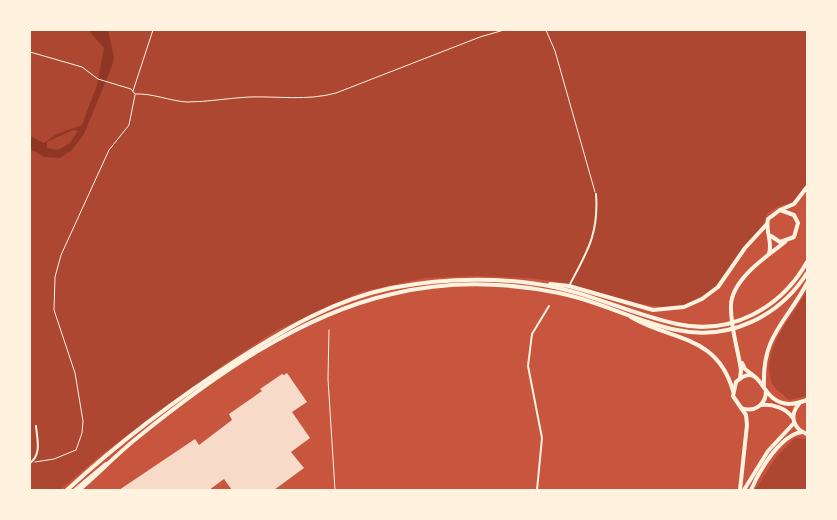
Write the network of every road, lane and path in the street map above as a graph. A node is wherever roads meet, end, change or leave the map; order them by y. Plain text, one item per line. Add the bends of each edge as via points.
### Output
1 (153, 30) edge
2 (504, 30) edge
3 (546, 30) edge
4 (30, 52) edge
5 (135, 94) junction
6 (807, 187) edge
7 (596, 194) joint
8 (780, 210) junction
9 (767, 224) junction
10 (771, 236) junction
11 (785, 242) junction
12 (769, 257) junction
13 (807, 262) edge
14 (807, 273) edge
15 (506, 280) junction
16 (807, 283) edge
17 (570, 286) junction
18 (549, 306) dead end
19 (624, 313) junction
20 (329, 330) dead end
21 (740, 359) junction
22 (755, 377) junction
23 (740, 379) junction
24 (765, 386) junction
25 (733, 391) junction
26 (807, 400) edge
27 (799, 404) junction
28 (761, 406) junction
29 (741, 408) junction
30 (794, 420) junction
31 (36, 426) dead end
32 (805, 433) edge
33 (132, 442) junction
34 (30, 462) edge
35 (67, 490) edge
36 (75, 490) edge
37 (80, 490) edge
38 (334, 490) edge
39 (537, 490) edge
40 (740, 490) edge
41 (744, 490) edge
42 (750, 490) edge

1 - 5 path via 134,85
2 - 5 path via 336,94 312,98 260,97 187,102
3 - 7 path
4 - 5 path via 82,67 98,79 130,89
5 - 34 path via 129,125 109,150 61,255 55,277 54,310 75,373 82,433 76,450 54,459
6 - 8 main road via 794,204
7 - 17 street via 593,241
8 - 9 main road via 771,215
8 - 11 main road via 794,215 798,224 794,237
9 - 10 main road
9 - 17 main road via 745,248 718,287 684,307 654,310
10 - 11 main road
10 - 12 main road
11 - 12 main road
12 - 21 main road via 744,277 731,304
13 - 15 main road via 793,284 763,310 740,320 708,327 677,324 568,290
14 - 19 main road via 792,294 774,310 745,325 726,330 676,330
15 - 17 main road
15 - 35 main road via 429,282 390,288 326,308 278,334 169,406
16 - 24 main road via 777,327 767,350
18 - 39 street via 532,334 528,366 542,438
19 - 25 main road via 704,349 729,377
19 - 33 main road via 584,299 513,287 430,287 393,293 327,314 288,334 216,380
20 - 38 path via 328,379
21 - 22 main road via 745,370
21 - 23 main road
22 - 23 main road
22 - 24 main road
23 - 25 main road
24 - 27 main road via 773,399 790,405
24 - 28 main road via 766,397
25 - 29 main road via 734,400
26 - 27 main road
27 - 30 main road
28 - 29 main road via 753,410
28 - 30 main road via 774,406 789,412
29 - 40 main road via 747,425
30 - 32 main road
30 - 41 main road via 768,451
31 - 34 street via 37,456
32 - 42 main road via 795,434 784,442
33 - 36 main road
33 - 37 main road

